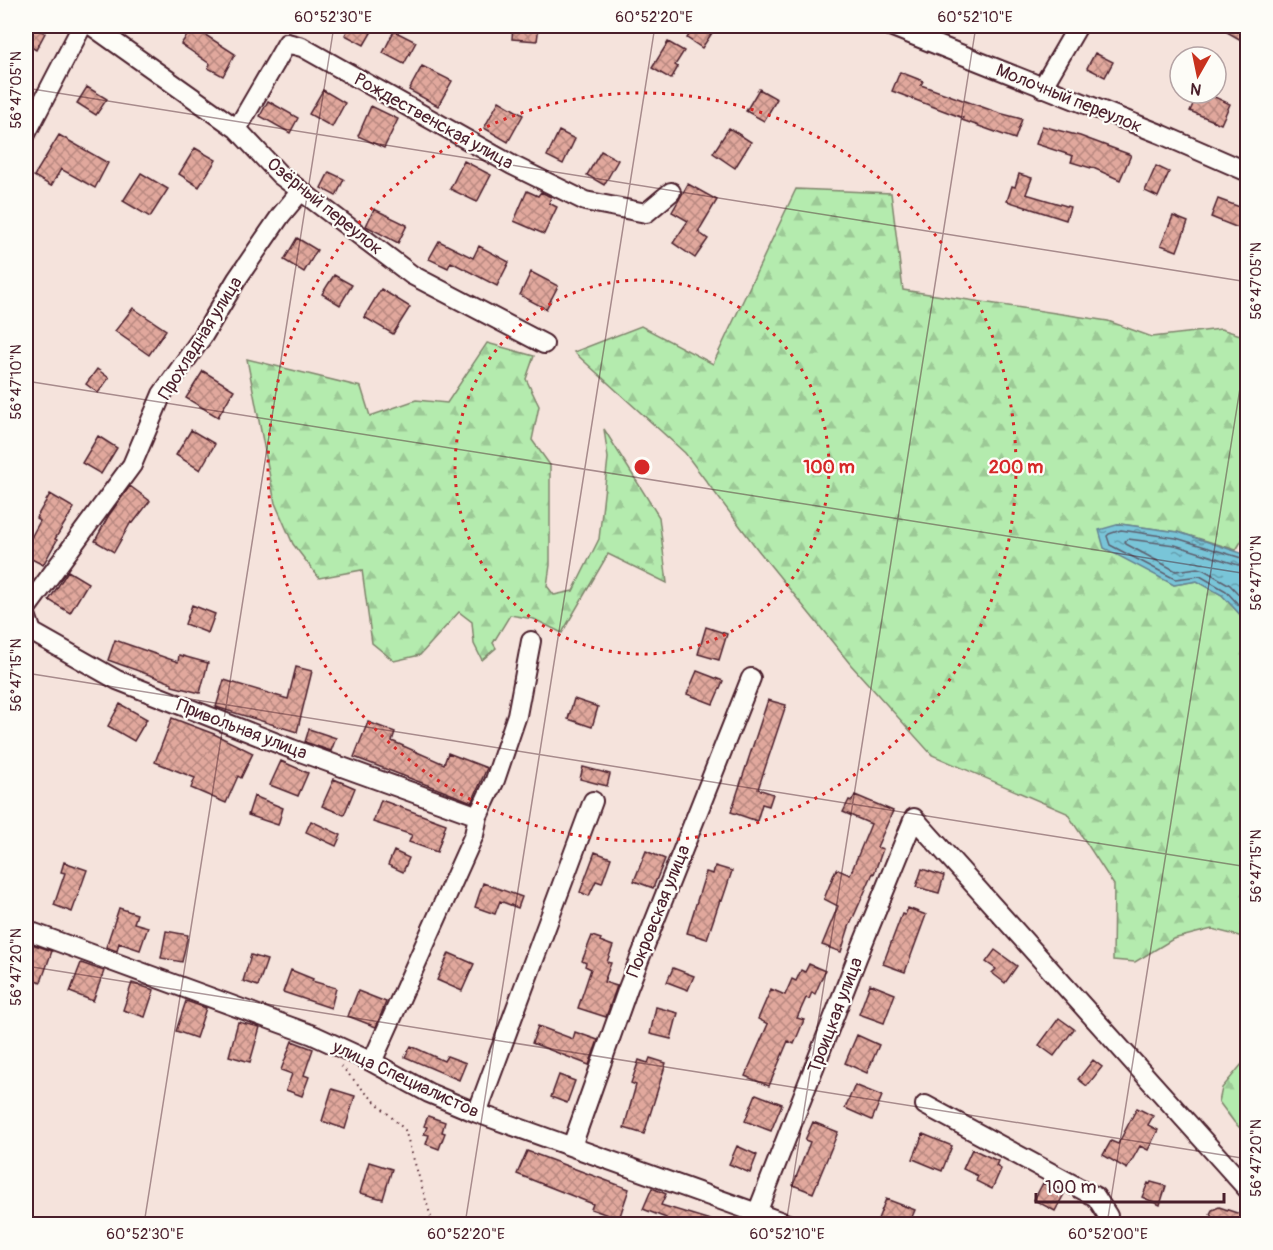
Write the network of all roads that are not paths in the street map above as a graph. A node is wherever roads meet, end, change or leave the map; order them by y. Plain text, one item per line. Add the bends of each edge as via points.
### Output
1 (82, 26) edge
2 (1078, 26) edge
3 (897, 27) edge
4 (1042, 88) junction
5 (237, 129) junction
6 (26, 134) edge
7 (1248, 172) edge
8 (302, 191) junction
9 (671, 192) dead end
10 (544, 344) dead end
11 (26, 609) edge
12 (26, 615) edge
13 (531, 641) dead end
14 (751, 678) dead end
15 (593, 801) dead end
16 (478, 816) junction
17 (26, 930) edge
18 (372, 1062) junction
19 (925, 1105) dead end
20 (477, 1113) junction
21 (572, 1146) junction
22 (1248, 1190) edge
23 (757, 1213) junction
24 (788, 1224) edge
25 (1107, 1224) edge

1 - 5 street, Озёрный переулок
1 - 6 street
2 - 4 street
3 - 4 street, Молочный переулок
4 - 7 street, Молочный переулок
5 - 8 street, Озёрный переулок via 280,175
5 - 9 street, Рождественская улица via 287,43 302,47 512,165 585,201 646,213
8 - 10 street, Озёрный переулок via 412,275
8 - 11 street, Прохладная улица via 281,215 162,394 132,465
12 - 16 street, Привольная улица via 32,632 117,680
13 - 16 street via 517,715
14 - 21 street, Покровская улица via 628,988
15 - 20 street
16 - 18 street via 474,835
17 - 18 street, улица Специалистов via 314,1035
18 - 20 street, улица Специалистов
19 - 25 street via 1096,1197 1108,1216
20 - 21 street, улица Специалистов
21 - 23 street, улица Специалистов
22 - 23 street, Троицкая улица via 914,818
23 - 24 street, улица Специалистов

